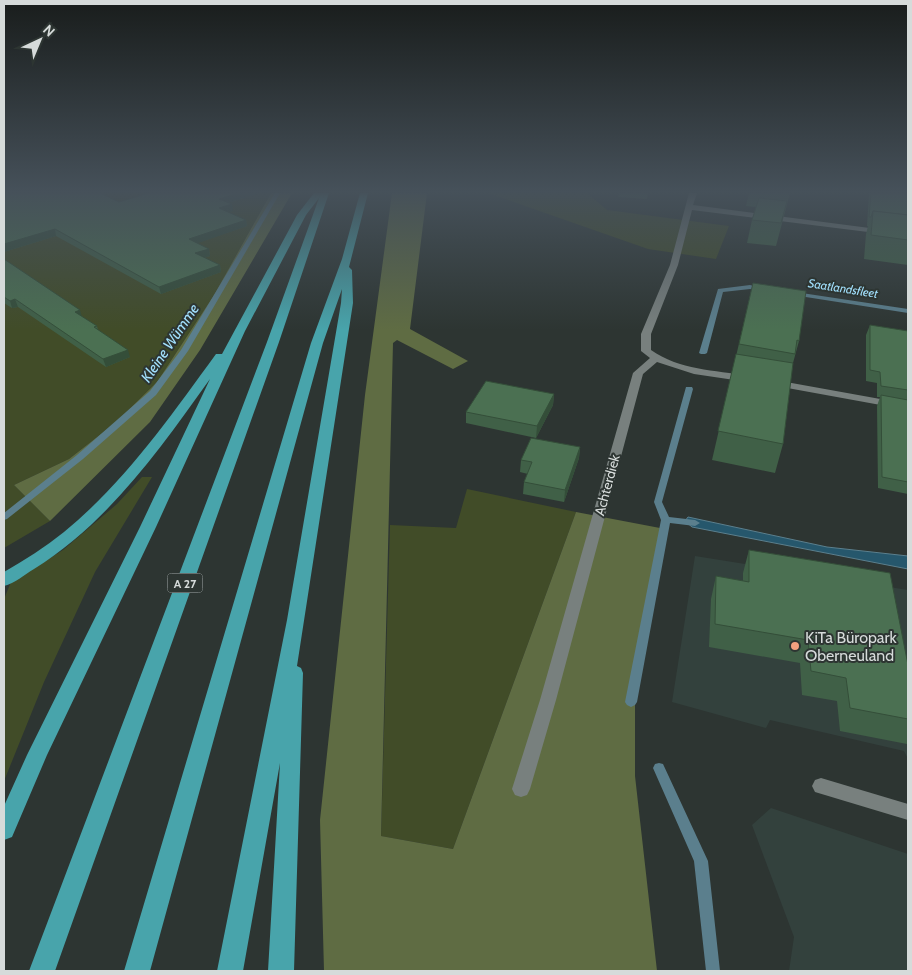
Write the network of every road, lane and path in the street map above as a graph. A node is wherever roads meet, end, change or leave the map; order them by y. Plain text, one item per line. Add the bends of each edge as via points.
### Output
1 (290, 238) edge
2 (309, 238) edge
3 (352, 238) edge
4 (681, 238) edge
5 (347, 259) junction
6 (239, 331) junction
7 (655, 359) junction
8 (908, 407) edge
9 (4, 580) edge
10 (296, 620) junction
11 (821, 786) dead end
12 (520, 789) dead end
13 (908, 812) edge
14 (4, 830) edge
15 (42, 971) edge
16 (137, 971) edge
17 (230, 971) edge
18 (281, 971) edge

1 - 6 highway
2 - 15 highway, A 27
3 - 5 highway
4 - 7 street via 646,334 646,351
5 - 10 highway via 347,303
5 - 16 highway via 317,343
6 - 9 highway via 148,454 94,515 42,556
6 - 14 highway
7 - 8 street via 674,366
7 - 12 street, Achterdiek via 638,373 548,700
10 - 17 highway
10 - 18 highway
11 - 13 street

